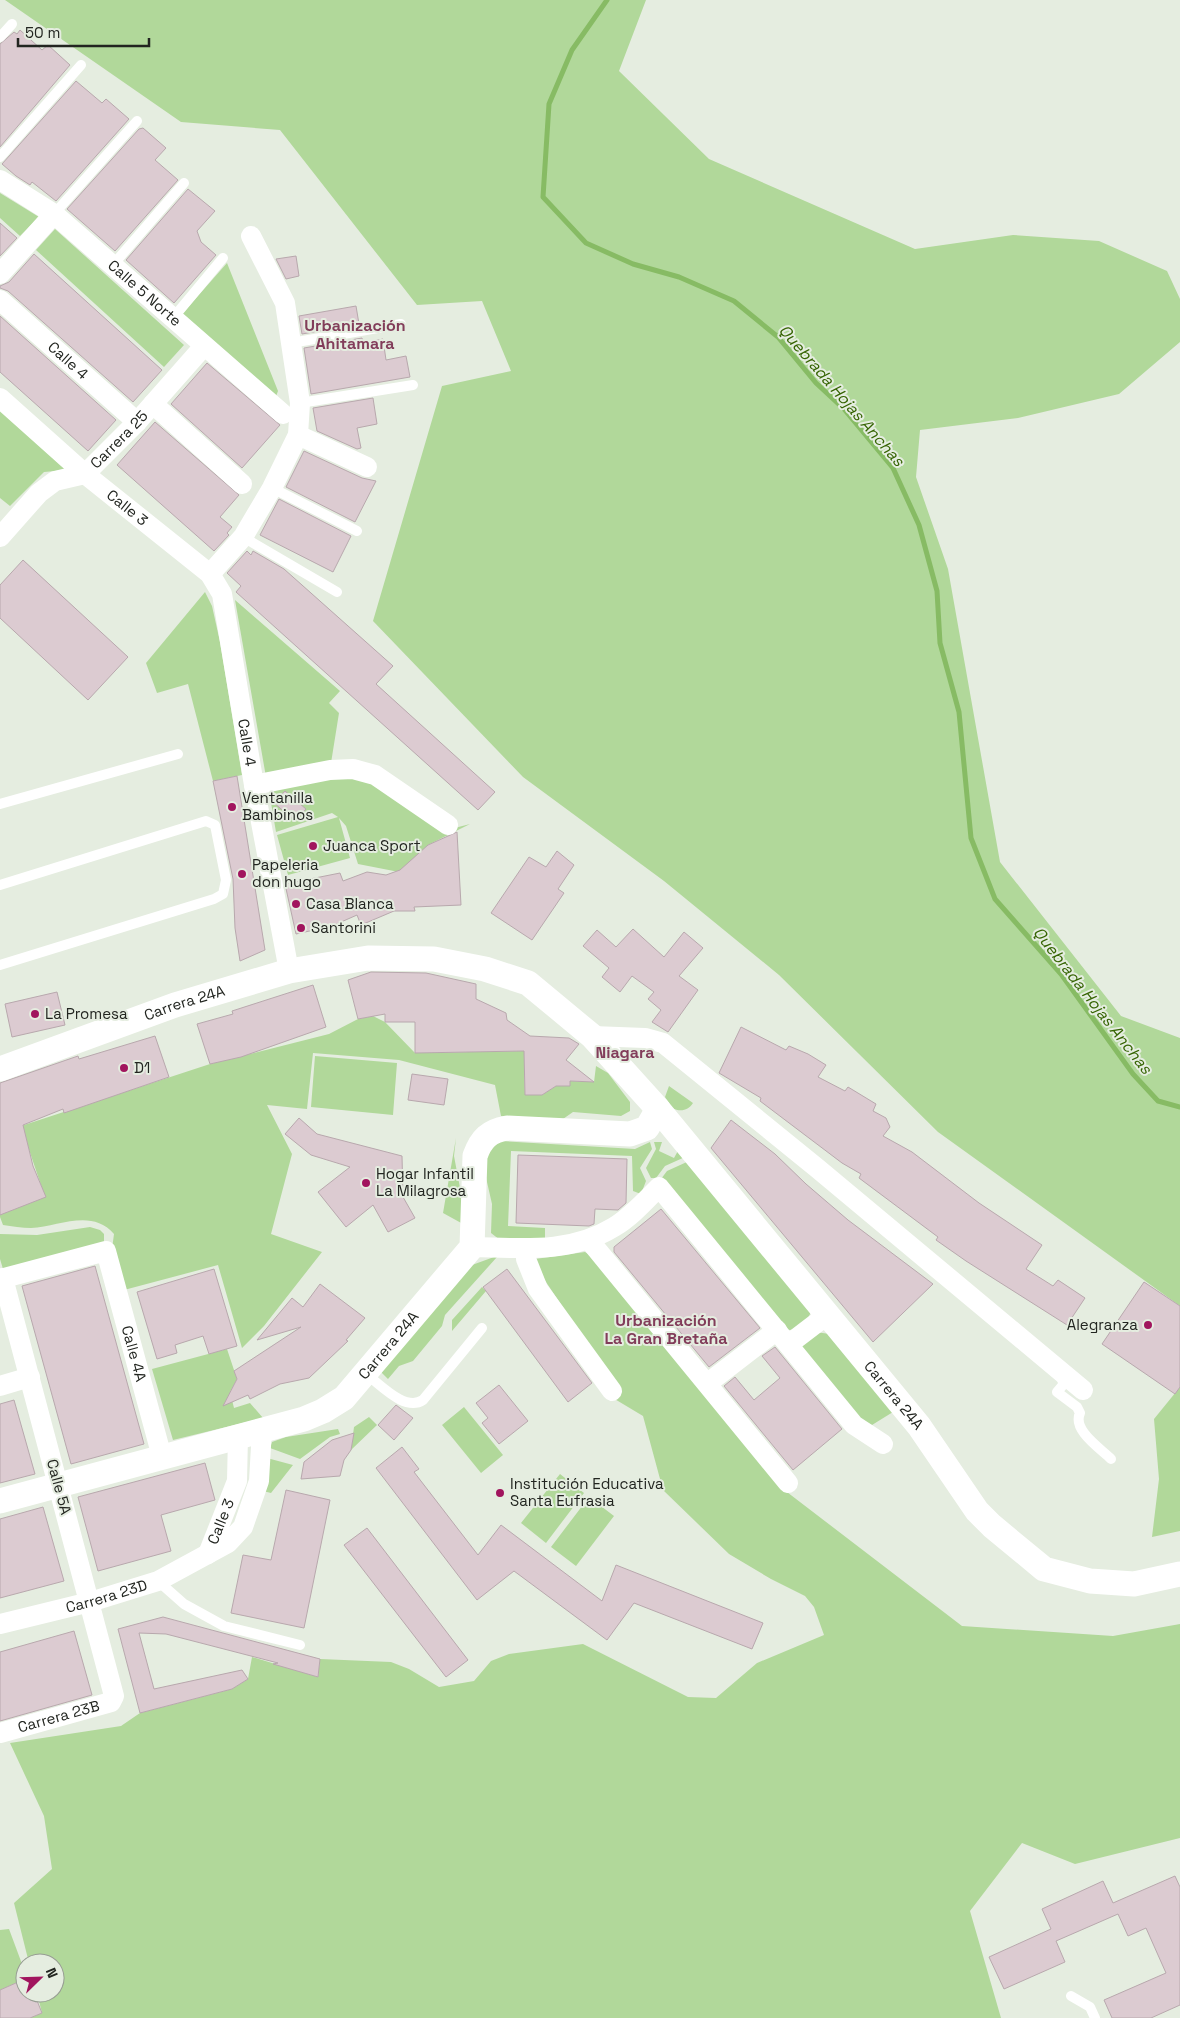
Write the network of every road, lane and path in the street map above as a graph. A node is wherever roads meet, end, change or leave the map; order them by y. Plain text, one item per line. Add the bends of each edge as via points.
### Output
1 (12, 24) dead end
2 (0, 37) edge
3 (81, 64) dead end
4 (137, 121) dead end
5 (0, 157) edge
6 (0, 180) edge
7 (184, 183) dead end
8 (54, 214) junction
9 (251, 236) dead end
10 (223, 258) dead end
11 (112, 266) junction
12 (0, 274) edge
13 (0, 300) edge
14 (173, 318) junction
15 (401, 324) dead end
16 (291, 342) junction
17 (204, 346) junction
18 (413, 385) dead end
19 (0, 398) edge
20 (153, 404) junction
21 (291, 408) junction
22 (137, 422) junction
23 (298, 435) junction
24 (367, 467) dead end
25 (85, 474) junction
26 (242, 484) dead end
27 (272, 488) junction
28 (4, 525) edge
29 (357, 530) dead end
30 (243, 537) junction
31 (210, 574) junction
32 (337, 592) dead end
33 (178, 754) dead end
34 (254, 785) junction
35 (0, 804) edge
36 (448, 825) dead end
37 (0, 885) edge
38 (0, 965) edge
39 (289, 971) junction
40 (592, 1036) junction
41 (0, 1069) edge
42 (658, 1109) junction
43 (589, 1240) junction
44 (472, 1247) junction
45 (527, 1248) junction
46 (2, 1279) edge
47 (827, 1315) junction
48 (482, 1328) dead end
49 (783, 1337) junction
50 (366, 1374) junction
51 (1062, 1375) junction
52 (30, 1377) junction
53 (708, 1383) junction
54 (0, 1386) edge
55 (1083, 1390) dead end
56 (612, 1391) dead end
57 (262, 1429) junction
58 (238, 1436) junction
59 (883, 1444) dead end
60 (162, 1457) junction
61 (1111, 1459) dead end
62 (788, 1483) dead end
63 (59, 1484) junction
64 (0, 1501) edge
65 (208, 1554) junction
66 (1180, 1574) edge
67 (158, 1581) junction
68 (90, 1602) junction
69 (0, 1624) edge
70 (300, 1645) dead end
71 (114, 1696) joint
72 (0, 1733) edge
73 (1071, 1996) dead end
74 (1095, 2018) edge

1 - 2 lane
3 - 5 lane
4 - 8 lane
6 - 8 street, Calle 5 Norte
7 - 11 lane
8 - 11 street, Calle 5 Norte
8 - 12 street
9 - 16 street via 285,303
10 - 14 lane
11 - 14 street, Calle 5 Norte
13 - 22 street, Calle 4
14 - 17 street, Calle 5 Norte
15 - 16 lane
16 - 21 street
17 - 20 street, Carrera 25
17 - 21 street, Calle 5 Norte
18 - 21 lane
19 - 25 street, Calle 3
20 - 22 street, Carrera 25
20 - 26 street
21 - 23 street
22 - 25 street, Carrera 25
23 - 24 street
23 - 27 street
25 - 28 street, Carrera 25 via 55,481
25 - 31 street, Calle 3
27 - 29 lane
27 - 30 street
30 - 31 street
30 - 32 lane
31 - 34 street, Calle 4 via 222,594
33 - 35 lane
34 - 36 street via 330,770 353,769 375,775
34 - 39 street, Calle 4
37 - 38 lane via 206,821 215,825 226,880 223,894 214,899
39 - 40 street, Carrera 24A via 368,958 434,959 485,969 528,983
39 - 41 street, Carrera 24A via 175,1005
40 - 42 street, Carrera 24A
40 - 51 street via 645,1038 663,1044 817,1168
42 - 44 street via 647,1128 630,1134 494,1130 480,1142 475,1156
42 - 47 street, Carrera 24A
43 - 45 street via 566,1247
43 - 49 street via 628,1217 659,1187
43 - 53 street
44 - 45 street
44 - 50 street, Carrera 24A
45 - 56 street via 526,1260 538,1289
46 - 52 street, Calle 5A
46 - 60 street, Calle 4A via 106,1251
47 - 49 street
47 - 66 street, Carrera 24A via 919,1426 978,1511 1044,1569 1090,1581 1134,1584
48 - 50 lane via 417,1404 402,1400
49 - 53 street
49 - 59 street via 854,1425
50 - 57 street, Carrera 24A via 344,1398 323,1411
51 - 55 street
51 - 61 lane via 1063,1385 1057,1392 1077,1407 1080,1428
52 - 54 street
52 - 63 street, Calle 5A
53 - 62 street
57 - 58 street, Carrera 24A
57 - 65 street, Calle 3 via 259,1481 243,1527 228,1543
58 - 60 street, Carrera 24A
58 - 65 street, Calle 3 via 237,1481
60 - 63 street, Carrera 24A
63 - 64 street, Carrera 24A
63 - 68 street, Calle 5A
65 - 67 street, Carrera 23D
67 - 68 street, Carrera 23D
67 - 70 lane via 184,1604 224,1626
68 - 69 street, Carrera 23D
68 - 71 street, Calle 5A
71 - 72 street, Carrera 23B via 111,1702
73 - 74 lane via 1090,2007

